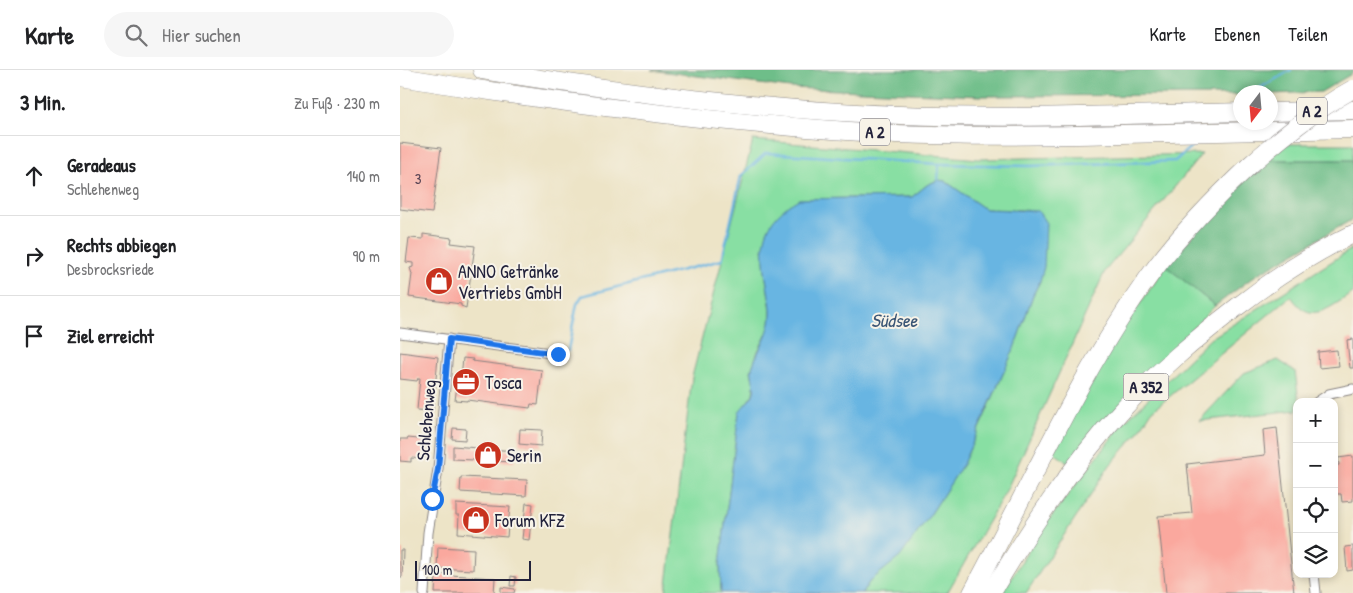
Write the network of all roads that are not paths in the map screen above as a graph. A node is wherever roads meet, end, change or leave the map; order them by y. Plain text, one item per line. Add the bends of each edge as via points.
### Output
1 (482, 70) edge
2 (400, 77) edge
3 (1353, 89) edge
4 (1353, 110) edge
5 (1233, 112) edge
6 (1278, 112) edge
7 (1353, 129) edge
8 (1353, 234) edge
9 (400, 333) edge
10 (449, 339) junction
11 (558, 354) dead end
12 (1353, 389) edge
13 (1323, 398) edge
14 (1314, 578) edge
15 (424, 593) edge
16 (972, 593) edge
17 (991, 593) edge
18 (1316, 593) edge

1 - 5 highway, A 2 via 658,94 899,115 1012,117
2 - 7 highway, A 2 via 657,114 898,134 1014,136
3 - 16 highway, bridge via 1288,132 1250,165 1215,198 1150,274 1079,391
4 - 6 highway, A 2
8 - 17 highway, A 352 via 1261,289 1175,358 1143,389 1076,466
9 - 10 street
10 - 11 street
10 - 15 street, Schlehenweg
12 - 13 street
14 - 18 street

